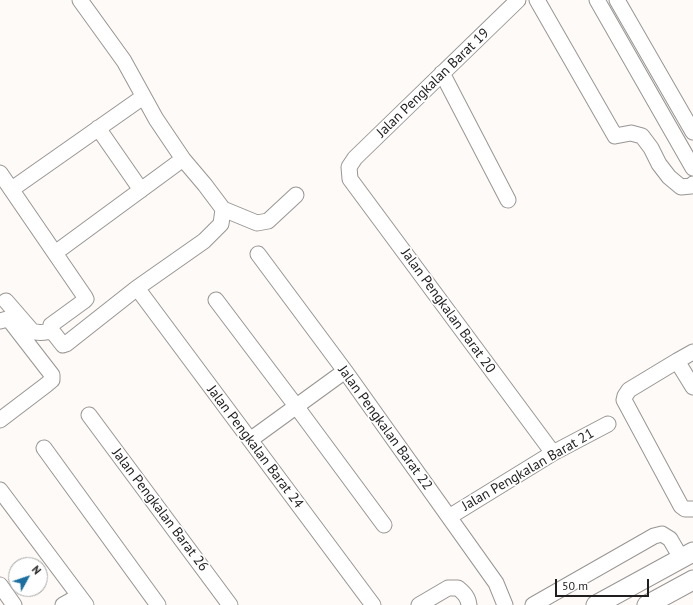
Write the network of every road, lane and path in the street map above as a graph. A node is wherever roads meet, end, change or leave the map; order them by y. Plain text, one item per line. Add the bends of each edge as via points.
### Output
1 (80, 0) edge
2 (518, 0) edge
3 (537, 0) edge
4 (597, 0) edge
5 (617, 0) edge
6 (442, 74) junction
7 (143, 97) junction
8 (98, 128) junction
9 (693, 132) edge
10 (183, 159) junction
11 (349, 167) joint
12 (693, 168) edge
13 (0, 173) edge
14 (693, 184) edge
15 (12, 189) junction
16 (140, 190) junction
17 (296, 195) dead end
18 (508, 200) dead end
19 (223, 209) junction
20 (55, 253) junction
21 (258, 254) dead end
22 (137, 288) junction
23 (216, 300) dead end
24 (6, 301) dead end
25 (0, 321) edge
26 (52, 331) junction
27 (693, 352) edge
28 (677, 361) junction
29 (345, 371) junction
30 (693, 387) edge
31 (296, 406) junction
32 (89, 415) dead end
33 (0, 420) edge
34 (608, 424) dead end
35 (250, 440) junction
36 (44, 448) dead end
37 (553, 453) junction
38 (0, 490) edge
39 (693, 509) edge
40 (449, 517) junction
41 (384, 525) dead end
42 (687, 555) edge
43 (693, 580) edge
44 (0, 586) edge
45 (82, 600) edge
46 (14, 605) edge
47 (63, 605) edge
48 (158, 605) edge
49 (230, 605) edge
50 (373, 605) edge
51 (419, 605) edge
52 (469, 605) edge
53 (505, 605) edge
54 (532, 605) edge
55 (596, 605) edge
56 (648, 605) edge

1 - 7 street via 124,61
2 - 6 street, Jalan Pengkalan Barat 19
3 - 14 street via 615,136 631,133 642,136 669,178 681,186
4 - 12 street
5 - 9 street
6 - 11 street, Jalan Pengkalan Barat 19 via 355,158
6 - 18 street
7 - 8 street
7 - 10 street
8 - 15 street
8 - 16 street
10 - 16 street
10 - 19 street
11 - 37 street, Jalan Pengkalan Barat 20 via 350,179
13 - 15 street
15 - 20 street
16 - 20 street
17 - 19 street via 263,223
19 - 22 street via 221,224 204,240
20 - 26 street via 86,299 51,325
21 - 29 street, Jalan Pengkalan Barat 22
22 - 26 street via 66,344 63,345
22 - 35 street, Jalan Pengkalan Barat 24
23 - 31 street
24 - 26 street via 32,331
25 - 33 street via 7,319 11,322 52,375 52,380
27 - 28 street
28 - 30 street
28 - 39 street via 629,390 624,400 681,506
29 - 31 street
29 - 40 street, Jalan Pengkalan Barat 22
31 - 35 street
31 - 41 street
32 - 49 street, Jalan Pengkalan Barat 26
34 - 37 street, Jalan Pengkalan Barat 21
35 - 50 street, Jalan Pengkalan Barat 24
36 - 48 street
37 - 40 street, Jalan Pengkalan Barat 21
38 - 45 street
40 - 53 street, Jalan Pengkalan Barat 22 via 496,583
42 - 54 street via 662,534 654,536
42 - 55 main road
43 - 56 main road
44 - 46 street
45 - 47 street
51 - 52 street via 448,588 458,588 464,593

